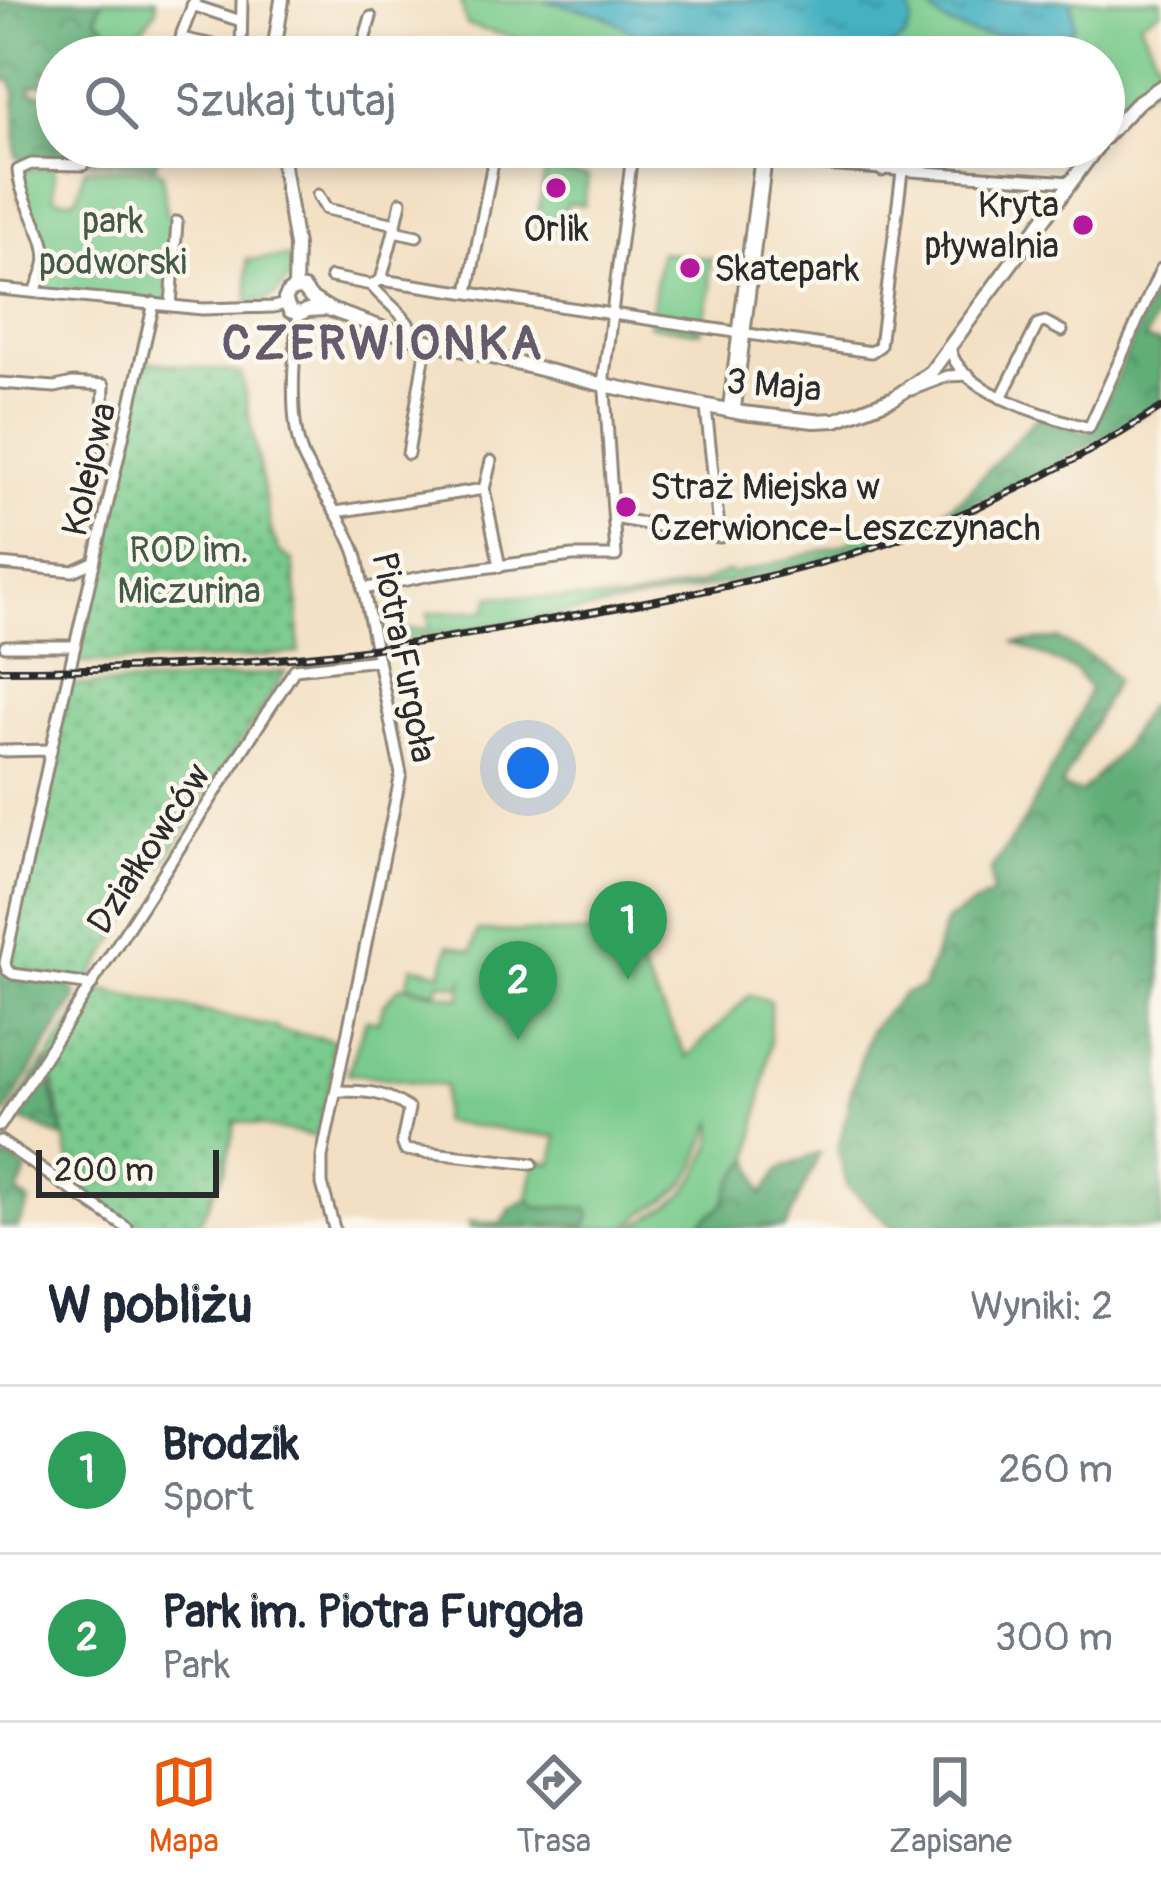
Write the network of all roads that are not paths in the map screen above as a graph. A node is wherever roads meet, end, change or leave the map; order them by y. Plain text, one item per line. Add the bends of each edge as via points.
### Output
1 (242, 0) edge
2 (282, 0) edge
3 (194, 3) edge
4 (371, 17) dead end
5 (241, 21) junction
6 (182, 36) edge
7 (241, 36) edge
8 (276, 36) edge
9 (365, 36) edge
10 (1161, 87) edge
11 (1125, 116) edge
12 (36, 164) edge
13 (283, 168) edge
14 (492, 168) edge
15 (630, 168) edge
16 (759, 168) edge
17 (849, 168) edge
18 (882, 168) edge
19 (1081, 168) edge
20 (882, 171) junction
21 (902, 172) junction
22 (1071, 182) junction
23 (318, 195) dead end
24 (401, 202) dead end
25 (177, 221) dead end
26 (392, 235) junction
27 (417, 236) dead end
28 (1161, 268) edge
29 (331, 277) dead end
30 (376, 283) junction
31 (0, 289) edge
32 (35, 292) junction
33 (468, 292) junction
34 (304, 300) junction
35 (154, 303) junction
36 (286, 304) joint
37 (171, 305) junction
38 (612, 314) junction
39 (1062, 331) dead end
40 (742, 332) junction
41 (420, 338) junction
42 (950, 347) junction
43 (971, 382) junction
44 (0, 383) edge
45 (604, 385) junction
46 (906, 392) junction
47 (1001, 398) junction
48 (706, 408) junction
49 (732, 412) junction
50 (102, 446) dead end
51 (408, 454) dead end
52 (491, 461) dead end
53 (484, 489) junction
54 (336, 512) junction
55 (614, 518) junction
56 (93, 562) junction
57 (0, 564) edge
58 (500, 567) junction
59 (362, 589) junction
60 (5, 646) dead end
61 (74, 646) junction
62 (378, 660) junction
63 (51, 750) junction
64 (0, 751) edge
65 (5, 931) edge
66 (92, 985) junction
67 (336, 1091) junction
68 (0, 1126) edge
69 (0, 1141) edge
70 (532, 1164) dead end
71 (127, 1228) edge
72 (334, 1228) edge

1 - 5 street
2 - 8 main road
3 - 5 street
3 - 6 street
4 - 9 street
5 - 7 street
10 - 11 main road
12 - 32 street via 18,170 45,244
13 - 34 main road, Piotra Furgoła
14 - 33 street
15 - 38 street
16 - 40 street
17 - 20 street
18 - 20 street
19 - 22 main road, 3 Maja
20 - 21 street
21 - 22 street
21 - 40 street via 880,346 871,352
22 - 42 main road, 3 Maja
23 - 26 street via 326,209
24 - 26 street
25 - 37 street
26 - 27 street
26 - 30 street
28 - 47 street via 1089,428
29 - 30 street
30 - 33 street
30 - 41 street via 381,299
31 - 32 street
32 - 35 street
33 - 38 street
34 - 36 main road via 287,294
34 - 41 main road, 3 Maja
34 - 54 street, Piotra Furgoła via 295,431
35 - 37 street
35 - 56 street, Kolejowa
36 - 37 street
38 - 40 street
38 - 45 street
39 - 47 street via 1038,324
40 - 49 street
41 - 45 main road, 3 Maja
41 - 51 street
42 - 43 street
42 - 46 main road, 3 Maja
43 - 46 street via 948,376
43 - 47 street
44 - 50 street via 104,385
45 - 48 main road, 3 Maja
45 - 55 street
46 - 49 main road, 3 Maja via 829,421
48 - 49 main road, 3 Maja
48 - 55 street via 720,537
52 - 53 street
53 - 54 street
53 - 58 street
54 - 59 street, Piotra Furgoła
55 - 58 street via 616,556
56 - 57 street via 73,572
56 - 61 street, Kolejowa
58 - 59 street
59 - 62 street, Piotra Furgoła
60 - 61 street
61 - 63 street, Kolejowa
62 - 66 street, Działkowców via 295,669
62 - 67 street, Piotra Furgoła via 400,784
63 - 64 street
63 - 65 street, Kolejowa
65 - 66 street, Kolejowa via 8,970
66 - 68 street, Działkowców
67 - 70 street via 373,1090 409,1109 405,1150
67 - 72 street, Piotra Furgoła via 321,1176
69 - 71 street

